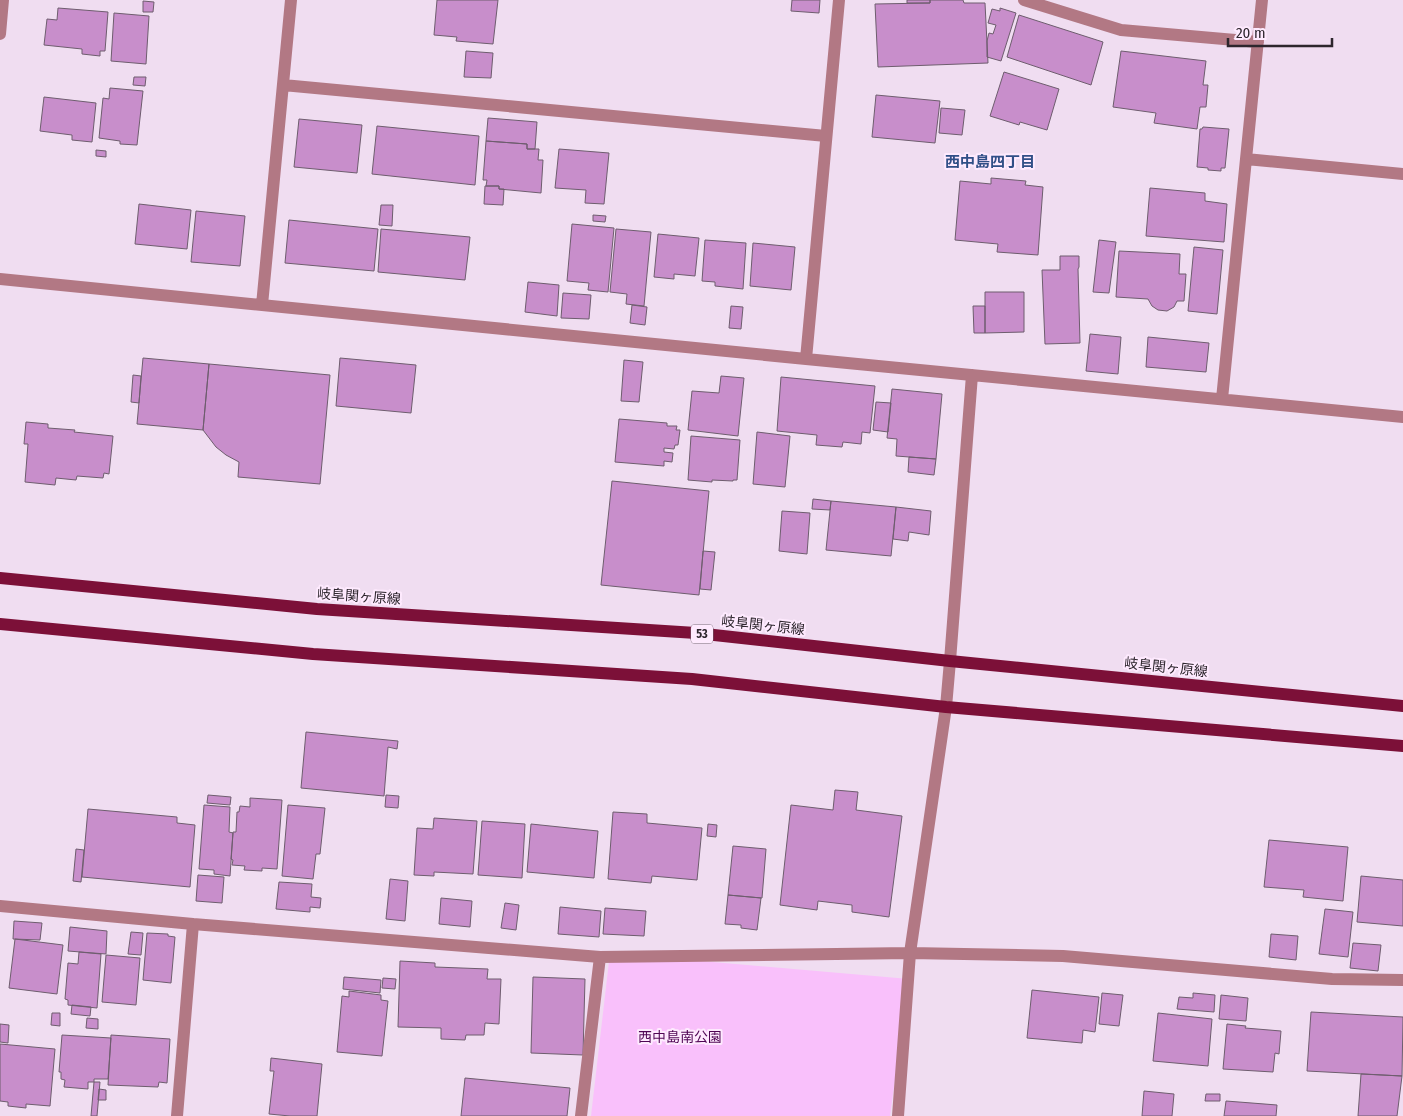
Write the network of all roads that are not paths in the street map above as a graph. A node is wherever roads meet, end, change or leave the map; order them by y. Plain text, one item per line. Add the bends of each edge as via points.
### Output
1 (3, 0) edge
2 (291, 0) edge
3 (839, 0) edge
4 (1024, 0) edge
5 (1262, 0) edge
6 (0, 34) edge
7 (1258, 42) junction
8 (282, 85) junction
9 (826, 136) junction
10 (1246, 159) junction
11 (1403, 174) edge
12 (0, 279) edge
13 (262, 305) junction
14 (806, 359) junction
15 (972, 375) junction
16 (1222, 399) junction
17 (1403, 417) edge
18 (0, 578) edge
19 (0, 624) edge
20 (950, 661) junction
21 (1403, 706) edge
22 (946, 707) junction
23 (1403, 746) edge
24 (0, 906) edge
25 (193, 924) junction
26 (910, 953) junction
27 (600, 957) junction
28 (1403, 980) edge
29 (177, 1116) edge
30 (581, 1116) edge
31 (898, 1116) edge

1 - 6 street
2 - 8 street
3 - 9 street
4 - 7 street via 1121,30
5 - 7 street
7 - 10 street
8 - 9 street
8 - 13 street
9 - 14 street
10 - 11 street
10 - 16 street
12 - 13 street
13 - 14 street
14 - 15 street
15 - 16 street
15 - 20 street
16 - 17 street
18 - 20 main road, 岐阜関ヶ原線 / 53 via 317,608 696,633
19 - 22 main road via 313,654 692,679
20 - 21 main road, 岐阜関ヶ原線 / 53
20 - 22 street
22 - 23 main road
22 - 26 street
24 - 25 street
25 - 27 street
25 - 29 street
26 - 27 street
26 - 28 street via 1063,956 1332,979
26 - 31 street
27 - 30 street

